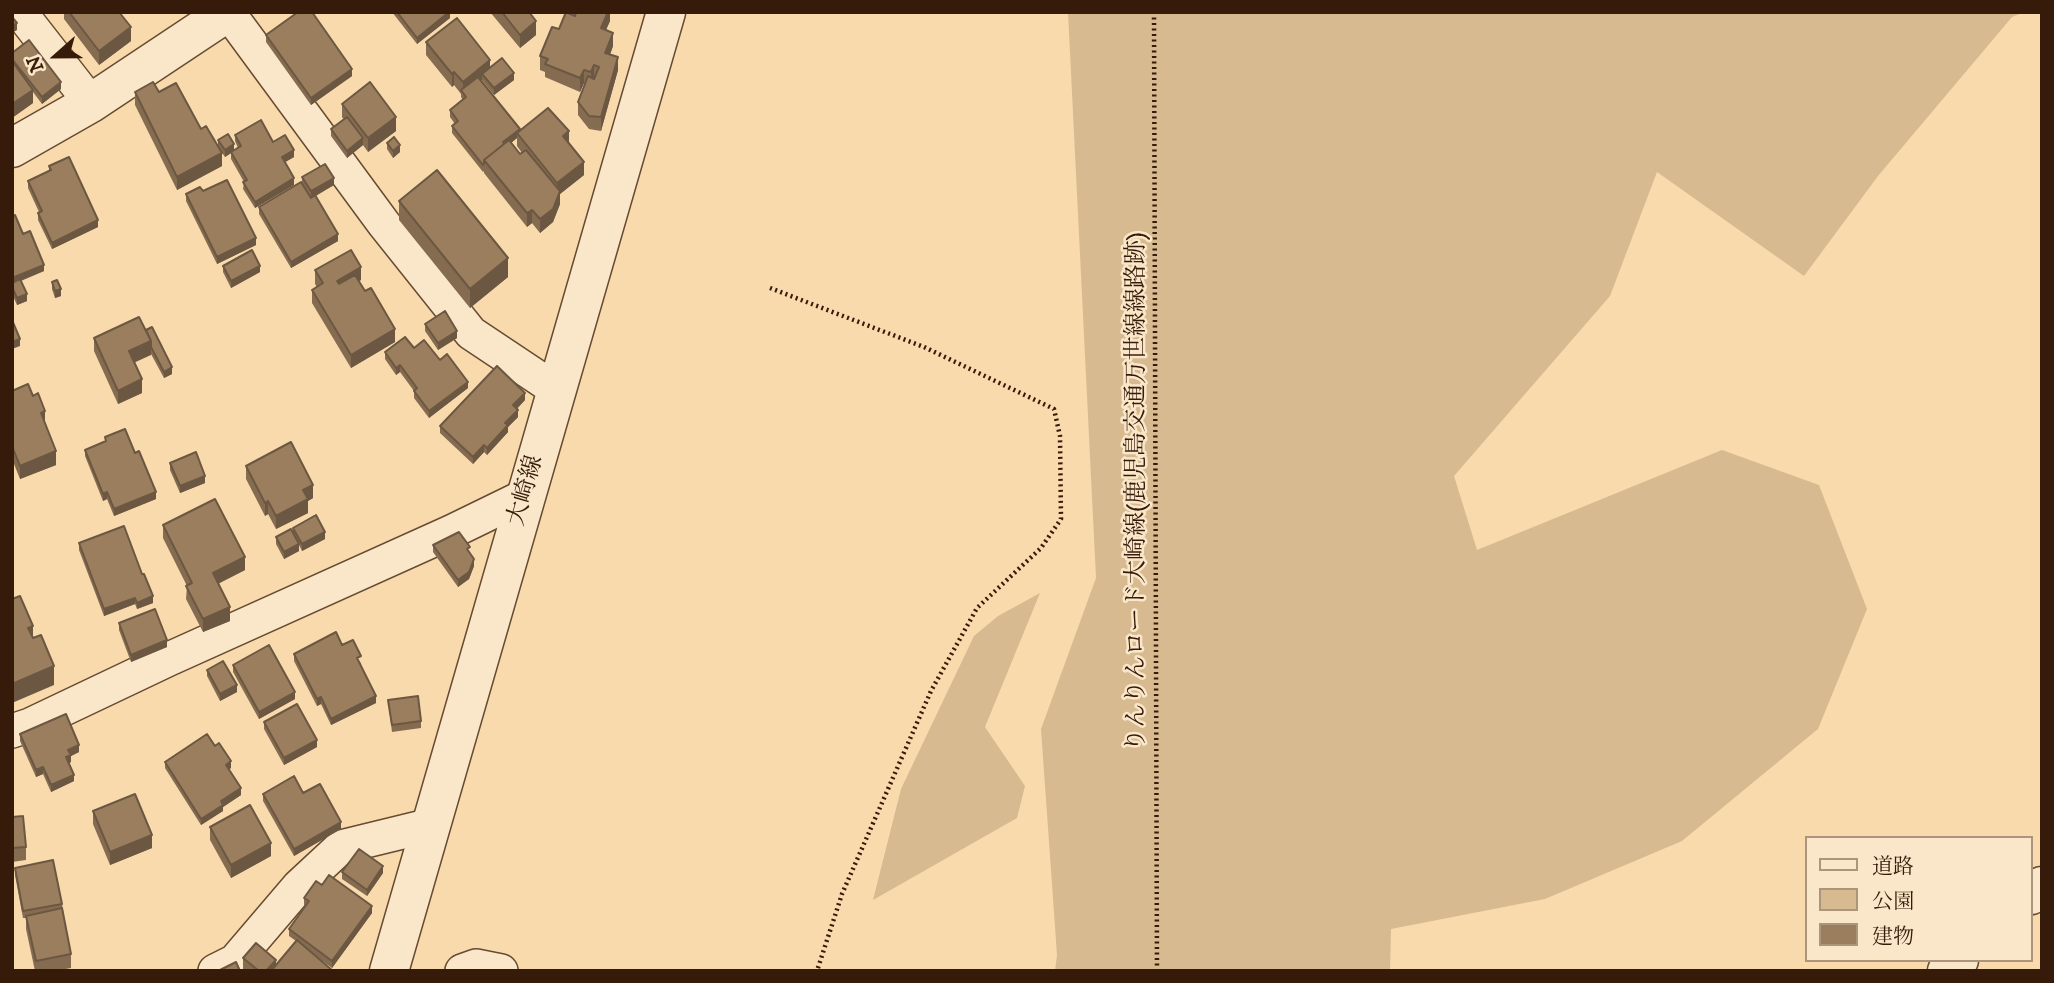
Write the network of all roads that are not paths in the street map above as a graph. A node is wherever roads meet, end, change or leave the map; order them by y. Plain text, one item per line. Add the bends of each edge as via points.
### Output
1 (20, 12) edge
2 (228, 12) edge
3 (666, 12) edge
4 (91, 103) junction
5 (12, 148) edge
6 (555, 389) junction
7 (527, 495) junction
8 (12, 731) edge
9 (431, 825) junction
10 (215, 971) edge
11 (389, 971) edge
12 (461, 971) edge
13 (501, 971) edge

1 - 4 street
2 - 4 street
2 - 6 street via 471,334
3 - 6 street, 大崎線
4 - 5 street
6 - 7 street, 大崎線
7 - 8 street
7 - 9 street, 大崎線
9 - 10 street via 341,847 299,886 235,961
9 - 11 street, 大崎線
12 - 13 street via 475,966

